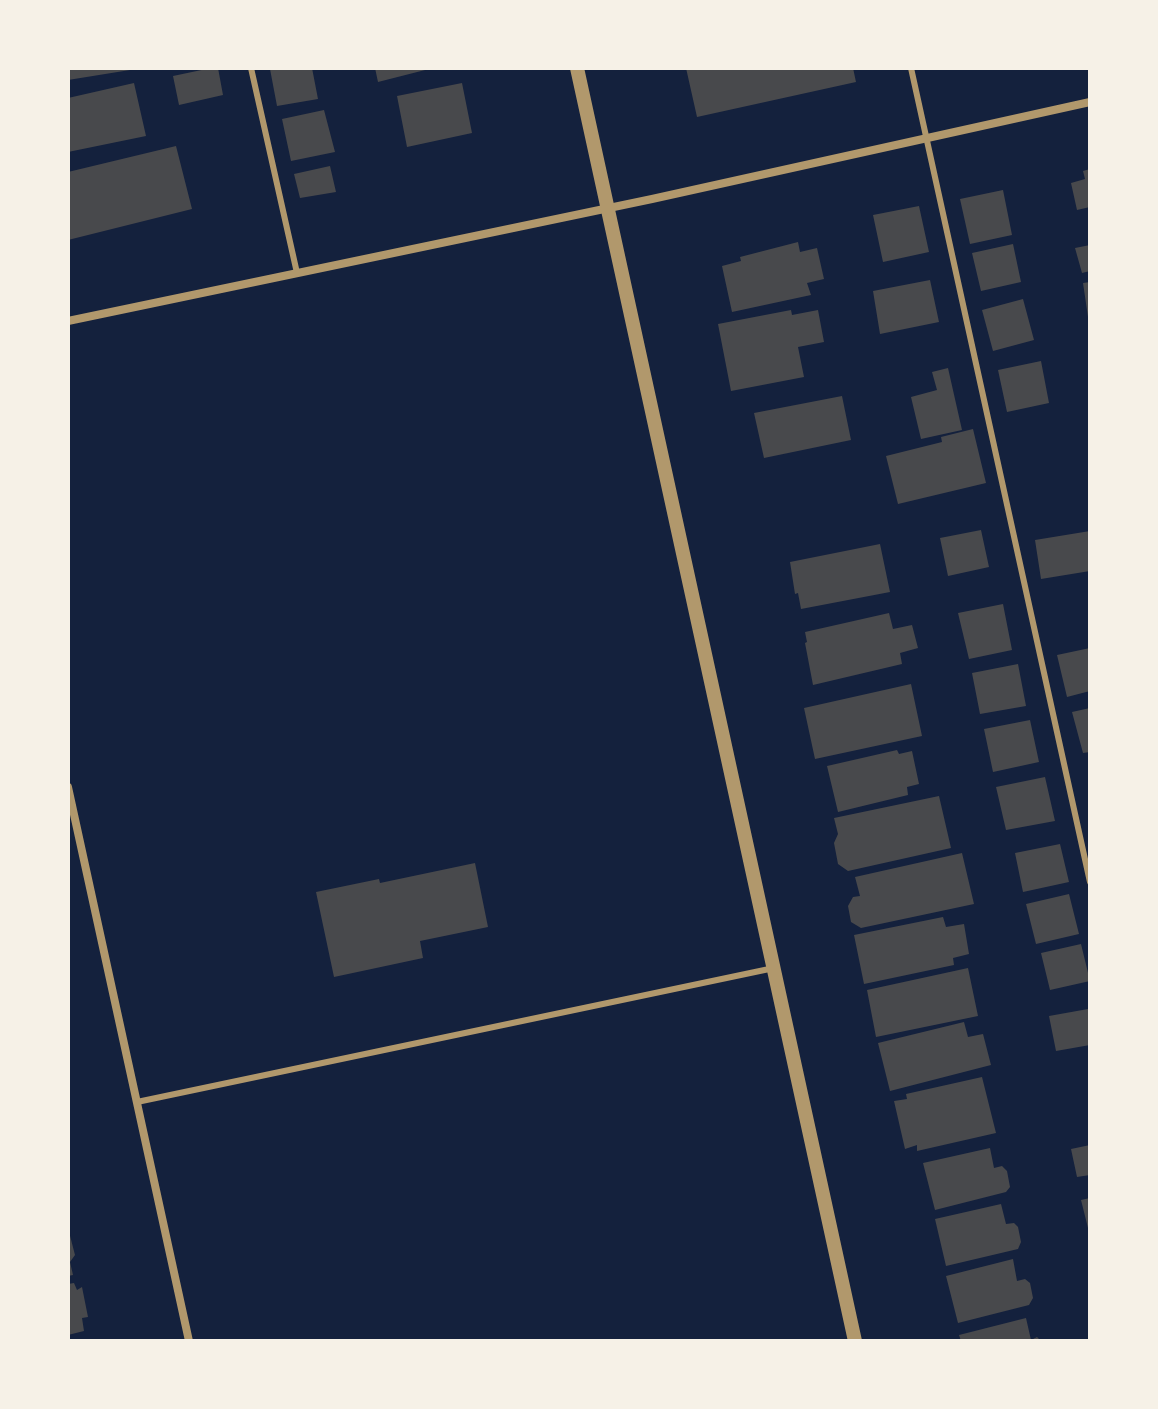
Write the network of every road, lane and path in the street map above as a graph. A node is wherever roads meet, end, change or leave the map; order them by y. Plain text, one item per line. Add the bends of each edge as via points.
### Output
1 (251, 68) edge
2 (577, 68) edge
3 (911, 68) edge
4 (1090, 102) edge
5 (927, 138) junction
6 (607, 208) junction
7 (297, 273) junction
8 (68, 321) edge
9 (68, 787) edge
10 (1090, 882) edge
11 (774, 968) junction
12 (137, 1102) junction
13 (189, 1341) edge
14 (855, 1341) edge

1 - 7 lane
2 - 6 street
3 - 5 lane
4 - 5 street
5 - 6 street
5 - 10 lane
6 - 7 street
6 - 11 street
7 - 8 street
9 - 12 street
11 - 12 lane
11 - 14 street
12 - 13 street

